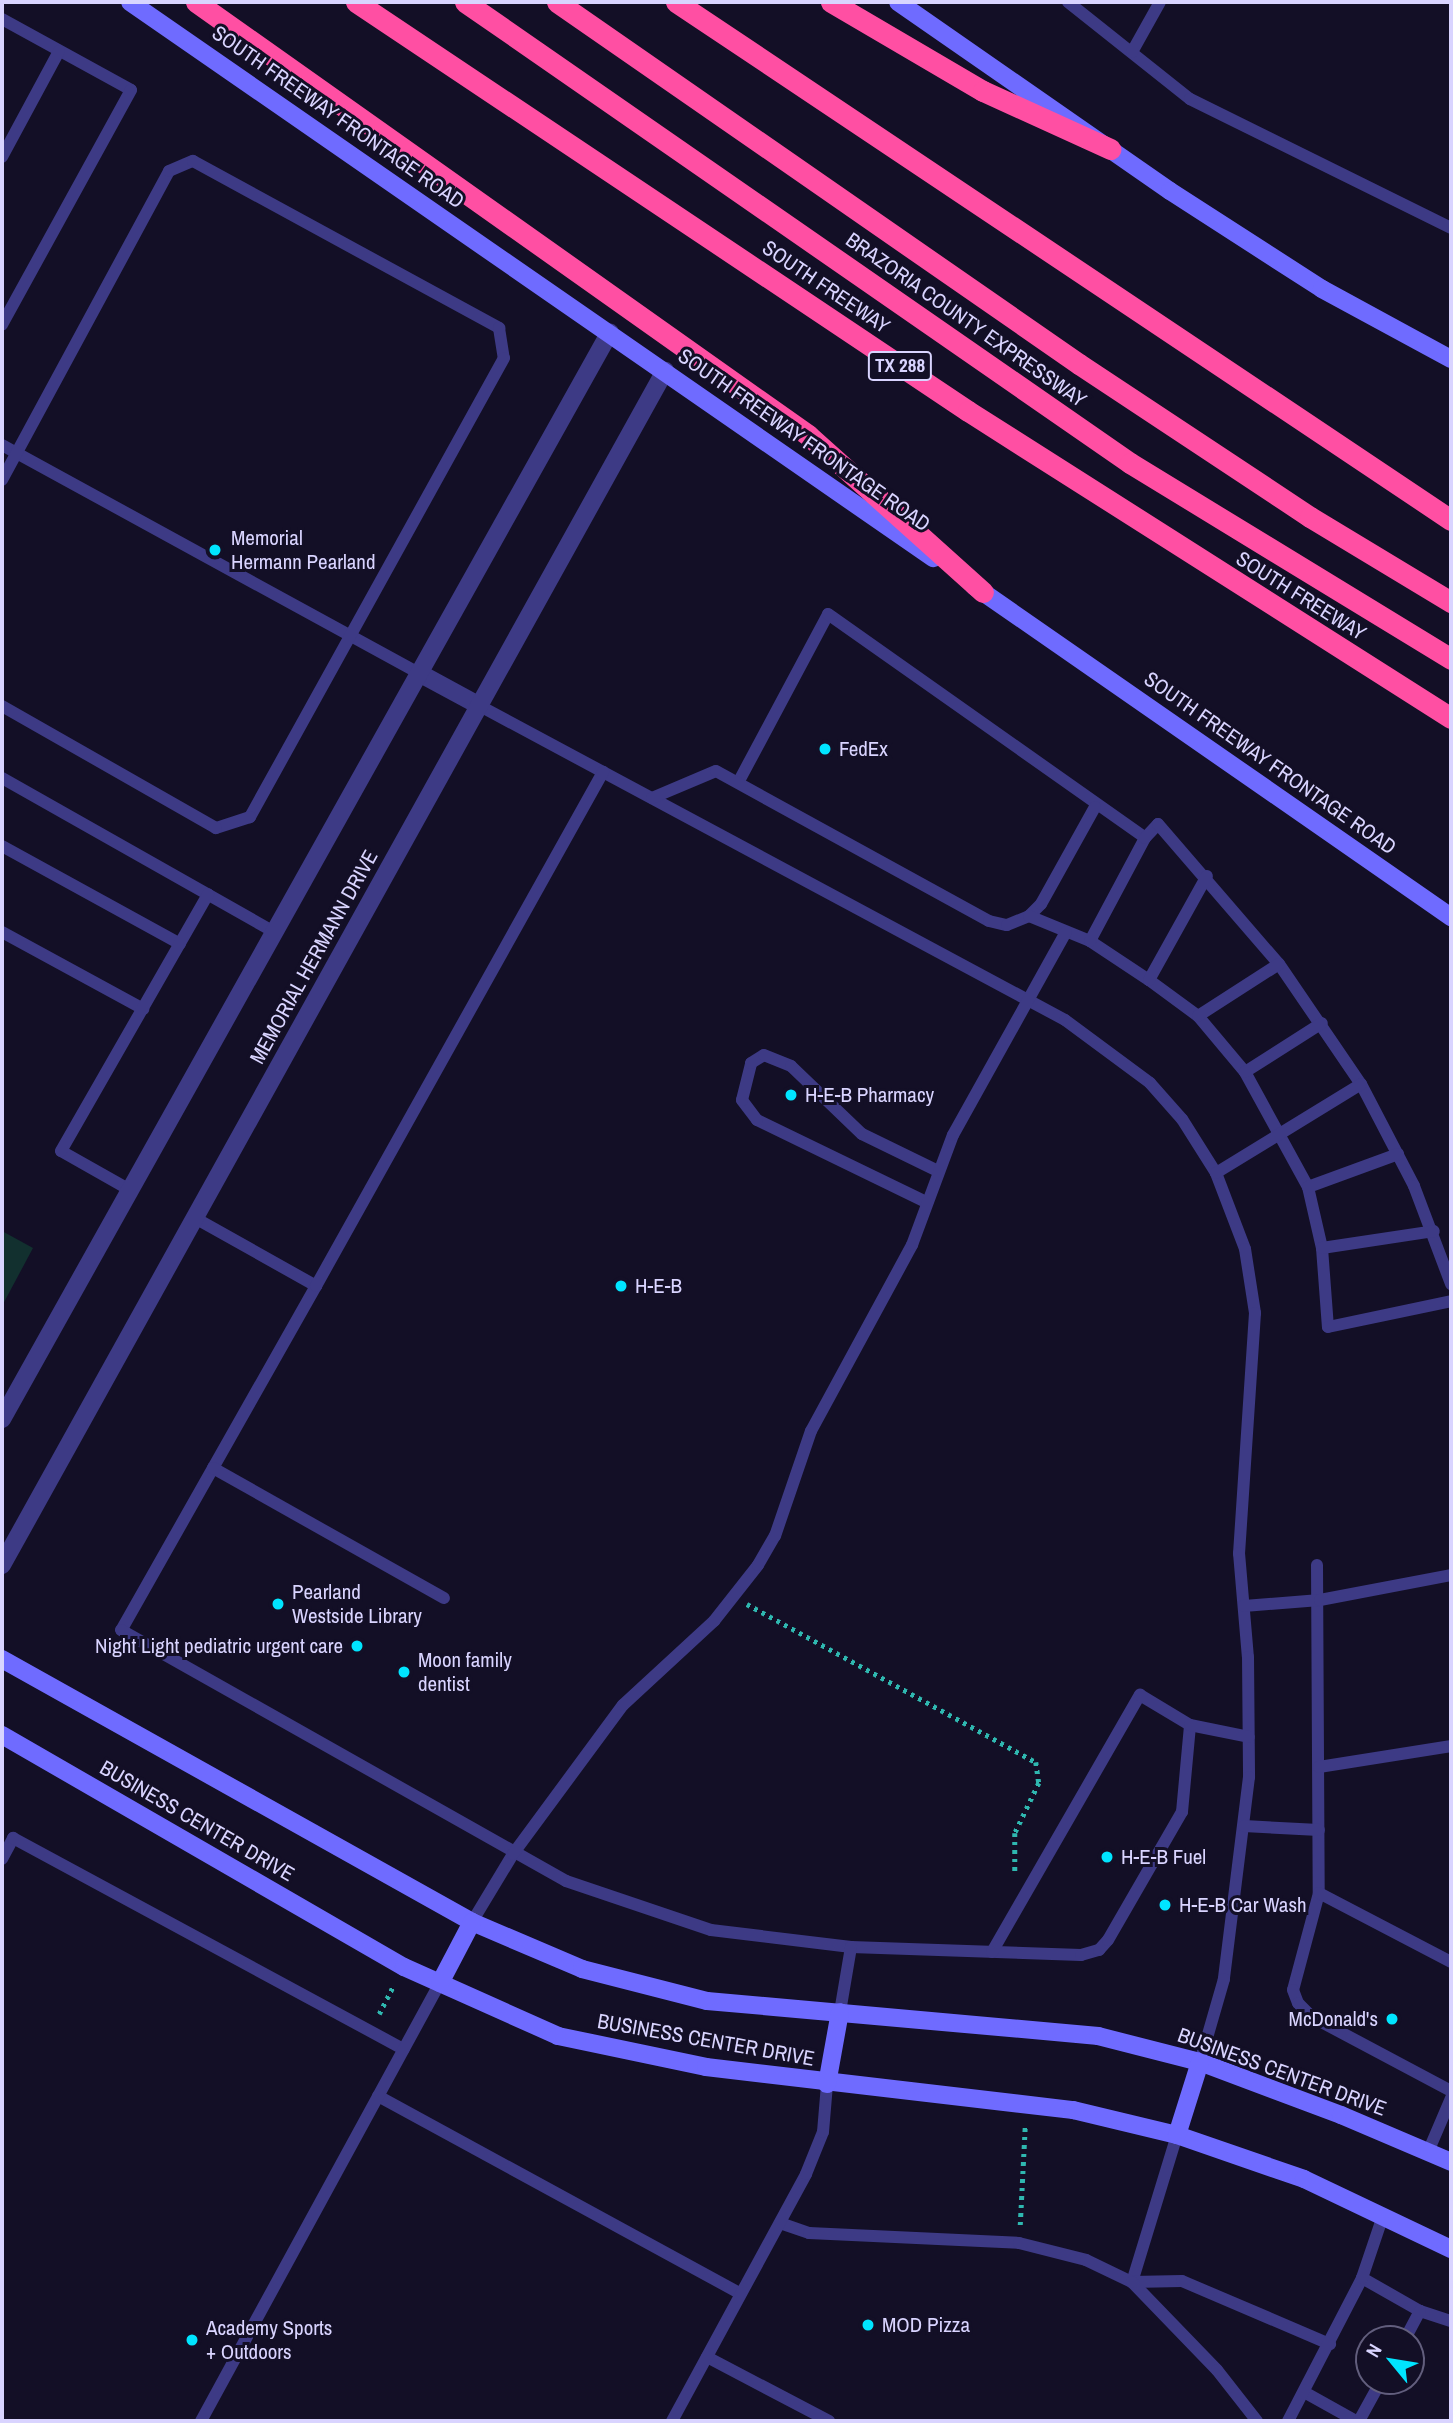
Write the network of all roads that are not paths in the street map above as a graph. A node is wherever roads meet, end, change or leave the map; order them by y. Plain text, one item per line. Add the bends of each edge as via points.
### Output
1 (130, 2) edge
2 (196, 2) edge
3 (356, 2) edge
4 (465, 2) edge
5 (557, 2) edge
6 (676, 2) edge
7 (831, 2) edge
8 (898, 2) edge
9 (1068, 2) edge
10 (1160, 2) edge
11 (2, 19) edge
12 (59, 51) junction
13 (1132, 52) junction
14 (1111, 149) junction
15 (2, 157) edge
16 (1451, 228) edge
17 (2, 324) edge
18 (610, 332) junction
19 (1451, 359) edge
20 (665, 371) junction
21 (2, 445) edge
22 (17, 453) junction
23 (2, 480) edge
24 (1451, 520) edge
25 (983, 592) junction
26 (1451, 602) edge
27 (349, 635) junction
28 (1451, 659) edge
29 (419, 673) junction
30 (2, 706) edge
31 (480, 706) junction
32 (1451, 718) edge
33 (603, 772) junction
34 (2, 778) edge
35 (739, 781) junction
36 (652, 798) junction
37 (1095, 807) junction
38 (1145, 838) junction
39 (2, 846) edge
40 (1207, 876) junction
41 (208, 894) junction
42 (1029, 916) junction
43 (1451, 917) edge
44 (2, 932) edge
45 (274, 932) junction
46 (1066, 932) junction
47 (1090, 941) junction
48 (180, 944) junction
49 (1279, 964) junction
50 (1149, 980) junction
51 (1027, 1001) junction
52 (143, 1009) junction
53 (1198, 1016) junction
54 (1322, 1023) junction
55 (1245, 1072) junction
56 (1362, 1084) junction
57 (1280, 1133) junction
58 (1398, 1154) junction
59 (938, 1171) junction
60 (1216, 1173) junction
61 (1308, 1187) junction
62 (130, 1190) junction
63 (926, 1202) junction
64 (195, 1218) junction
65 (1434, 1231) junction
66 (1322, 1248) junction
67 (1451, 1284) edge
68 (316, 1286) junction
69 (1451, 1301) edge
70 (2, 1419) edge
71 (213, 1468) junction
72 (2, 1565) edge
73 (1317, 1565) dead end
74 (1451, 1575) edge
75 (444, 1598) dead end
76 (1320, 1600) junction
77 (1244, 1606) junction
78 (2, 1659) edge
79 (1190, 1725) junction
80 (2, 1735) edge
81 (1249, 1737) junction
82 (1451, 1746) edge
83 (1320, 1767) junction
84 (1244, 1826) junction
85 (1319, 1830) junction
86 (513, 1854) junction
87 (2, 1859) edge
88 (1319, 1893) junction
89 (472, 1922) junction
90 (851, 1947) junction
91 (992, 1952) junction
92 (1451, 1962) edge
93 (440, 1983) junction
94 (840, 2012) junction
95 (404, 2049) junction
96 (1200, 2062) junction
97 (827, 2084) junction
98 (1451, 2091) edge
99 (379, 2096) junction
100 (1451, 2098) edge
101 (1177, 2135) junction
102 (1427, 2152) junction
103 (1451, 2162) edge
104 (1384, 2216) junction
105 (780, 2223) junction
106 (1451, 2249) edge
107 (1362, 2278) junction
108 (1132, 2282) junction
109 (741, 2294) junction
110 (1420, 2311) junction
111 (1451, 2321) edge
112 (1412, 2325) edge
113 (1330, 2344) junction
114 (707, 2357) junction
115 (1304, 2392) junction
116 (1373, 2395) edge
117 (201, 2421) edge
118 (672, 2421) edge
119 (829, 2421) edge
120 (1257, 2421) edge
121 (1288, 2421) edge
122 (1358, 2421) edge

1 - 18 street, SOUTH FREEWAY FRONTAGE ROAD
2 - 25 highway via 808,435
3 - 32 highway, SOUTH FREEWAY / TX 288 via 968,411
4 - 28 highway, BRAZORIA COUNTY EXPRESSWAY via 1130,463
5 - 26 highway, BRAZORIA COUNTY EXPRESSWAY via 1079,364 1310,517
6 - 24 highway
7 - 14 highway via 983,91
8 - 14 street
9 - 13 lane
10 - 13 lane
11 - 12 lane
12 - 15 lane
12 - 17 lane via 131,90
13 - 16 lane via 1190,99
14 - 19 street via 1322,289
18 - 20 street, SOUTH FREEWAY FRONTAGE ROAD
18 - 29 street
20 - 25 street, SOUTH FREEWAY FRONTAGE ROAD
20 - 31 street, MEMORIAL HERMANN DRIVE
21 - 22 lane
22 - 23 lane
22 - 27 lane
22 - 27 lane via 169,172 193,161 499,328 504,358
25 - 43 street, SOUTH FREEWAY FRONTAGE ROAD
27 - 29 lane
27 - 30 lane via 250,817 216,828
29 - 31 street
29 - 45 street
31 - 33 lane
31 - 64 street, MEMORIAL HERMANN DRIVE
33 - 36 lane
33 - 68 lane
34 - 41 lane
35 - 36 lane via 716,771
35 - 37 lane via 828,614
35 - 42 lane via 989,921 1007,925
36 - 51 lane
37 - 38 lane
37 - 42 lane via 1041,904
38 - 40 lane via 1158,824
38 - 47 lane
39 - 48 lane
40 - 49 lane
40 - 50 lane
41 - 45 lane
41 - 48 lane
42 - 46 lane
44 - 52 lane
45 - 62 street
46 - 47 lane
46 - 51 lane
47 - 50 lane
48 - 52 lane
49 - 53 lane
49 - 54 lane
50 - 53 lane
51 - 59 lane
51 - 60 lane via 1110,1050 1150,1083 1182,1119
52 - 62 lane via 61,1151
53 - 55 lane
54 - 55 lane
54 - 56 lane
55 - 57 lane
56 - 57 lane
56 - 58 lane
57 - 60 lane
57 - 61 lane
58 - 61 lane
58 - 65 lane
59 - 63 lane
59 - 63 lane via 863,1134 791,1066 764,1055 751,1063 742,1100 757,1120
60 - 77 lane via 1245,1249 1255,1313 1240,1493
61 - 66 lane
62 - 70 street
63 - 86 lane via 912,1245 811,1431 775,1536 735,1598 624,1706
64 - 68 lane
64 - 72 street, MEMORIAL HERMANN DRIVE
65 - 66 lane
65 - 67 lane
66 - 69 lane via 1328,1327
68 - 71 lane
71 - 75 lane
71 - 86 lane via 121,1630
73 - 76 lane
74 - 76 lane
76 - 77 lane
76 - 83 lane
77 - 81 lane
78 - 89 street, BUSINESS CENTER DRIVE
79 - 81 lane
79 - 91 lane via 1140,1695
79 - 91 lane via 1182,1812 1100,1950 1081,1955
80 - 93 street, BUSINESS CENTER DRIVE
81 - 84 lane
82 - 83 lane
83 - 85 lane
84 - 85 lane
84 - 96 lane via 1224,1979
85 - 88 lane
86 - 89 lane
86 - 90 lane via 613,1901 710,1930
87 - 95 lane via 13,1838
88 - 92 lane
88 - 98 lane via 1293,1990 1297,2003 1312,2017
89 - 93 street
89 - 94 street, BUSINESS CENTER DRIVE via 582,1969 682,1994
90 - 91 lane
90 - 94 lane
93 - 95 lane
93 - 97 street, BUSINESS CENTER DRIVE via 558,2036 706,2067
94 - 96 street, BUSINESS CENTER DRIVE via 1098,2036
94 - 97 street
95 - 99 lane
96 - 101 street
96 - 102 street, BUSINESS CENTER DRIVE
97 - 101 street, BUSINESS CENTER DRIVE via 1073,2110
97 - 105 lane via 823,2132
99 - 109 lane
99 - 117 lane
100 - 102 lane
101 - 104 street, BUSINESS CENTER DRIVE via 1304,2179
101 - 108 lane
102 - 103 street, BUSINESS CENTER DRIVE
104 - 106 street, BUSINESS CENTER DRIVE
104 - 107 lane
105 - 108 lane via 809,2233 1019,2243 1086,2260
105 - 109 lane
107 - 110 lane
107 - 113 lane
108 - 113 lane via 1182,2281
108 - 120 lane via 1217,2370
109 - 114 lane
110 - 111 lane
110 - 112 lane
113 - 115 lane
114 - 118 lane
114 - 119 lane
115 - 121 lane
115 - 122 lane
116 - 122 lane

